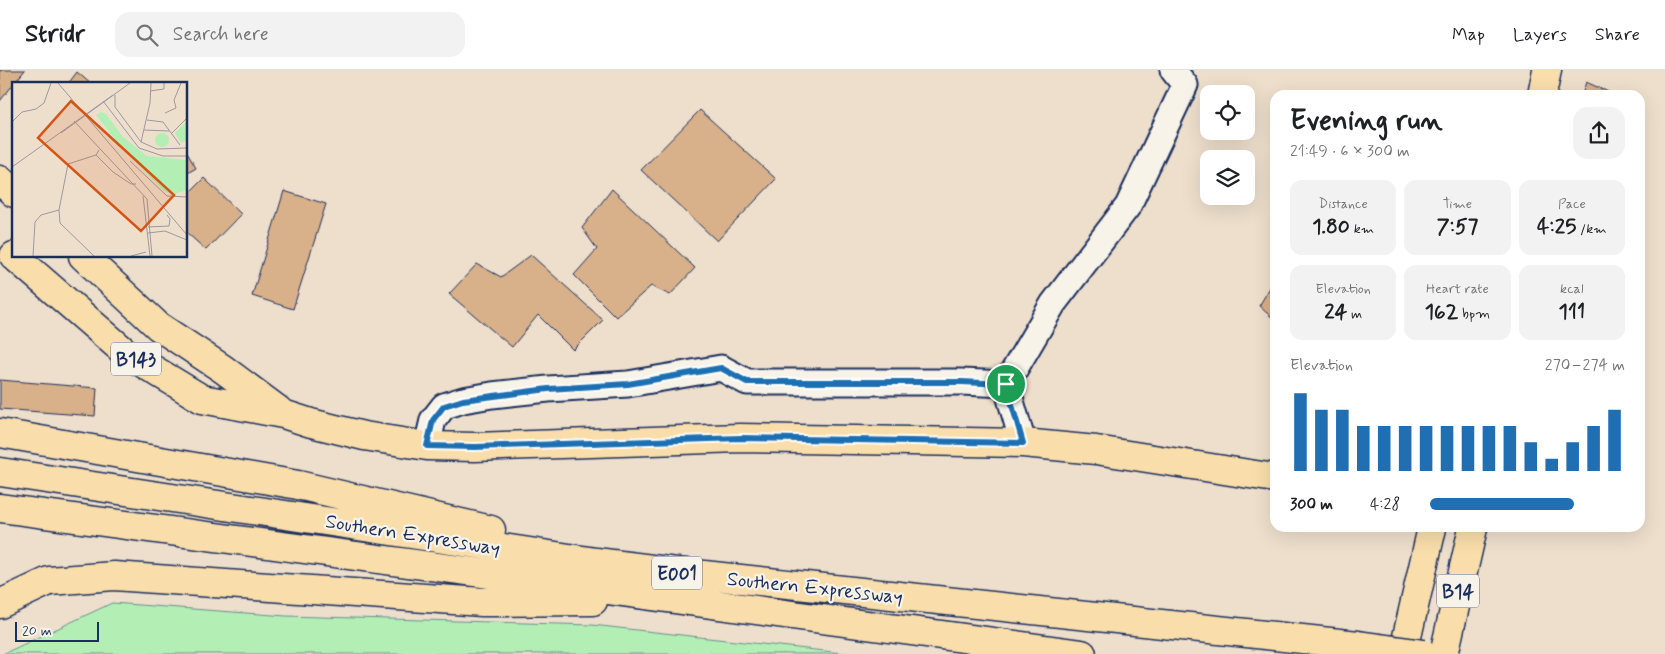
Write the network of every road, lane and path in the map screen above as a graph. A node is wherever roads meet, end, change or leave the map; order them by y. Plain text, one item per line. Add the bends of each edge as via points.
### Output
1 (1173, 70) edge
2 (1547, 70) edge
3 (1543, 90) edge
4 (0, 180) edge
5 (12, 191) edge
6 (0, 244) edge
7 (12, 254) edge
8 (16, 258) edge
9 (85, 258) edge
10 (1006, 384) junction
11 (283, 414) junction
12 (0, 433) edge
13 (1023, 443) junction
14 (427, 446) junction
15 (0, 472) edge
16 (1270, 477) edge
17 (0, 508) edge
18 (1431, 532) edge
19 (1472, 532) edge
20 (676, 572) junction
21 (689, 600) junction
22 (0, 604) edge
23 (1082, 654) edge
24 (1403, 654) edge
25 (1424, 654) edge
26 (1444, 654) edge

1 - 10 street via 1185,85 1128,206 1053,304
2 - 3 main road
4 - 5 main road
6 - 7 main road, B143
8 - 11 main road, B143 via 126,353 202,399
9 - 11 main road, B143 via 158,326
10 - 13 street
10 - 14 street via 747,382 721,368 628,384 548,389 463,400 444,406 433,420
11 - 14 main road, B143 via 364,436
12 - 20 main road via 298,485
13 - 14 main road, B143 via 740,438
13 - 16 main road, B143 via 1096,450
15 - 20 main road, Southern Expressway / E001
17 - 21 main road, Southern Expressway / E001
18 - 24 main road, B14
19 - 26 main road, B14
20 - 25 main road, Southern Expressway / E001, bridge
21 - 22 main road via 482,602 114,576 49,581
21 - 23 main road, Southern Expressway / E001

